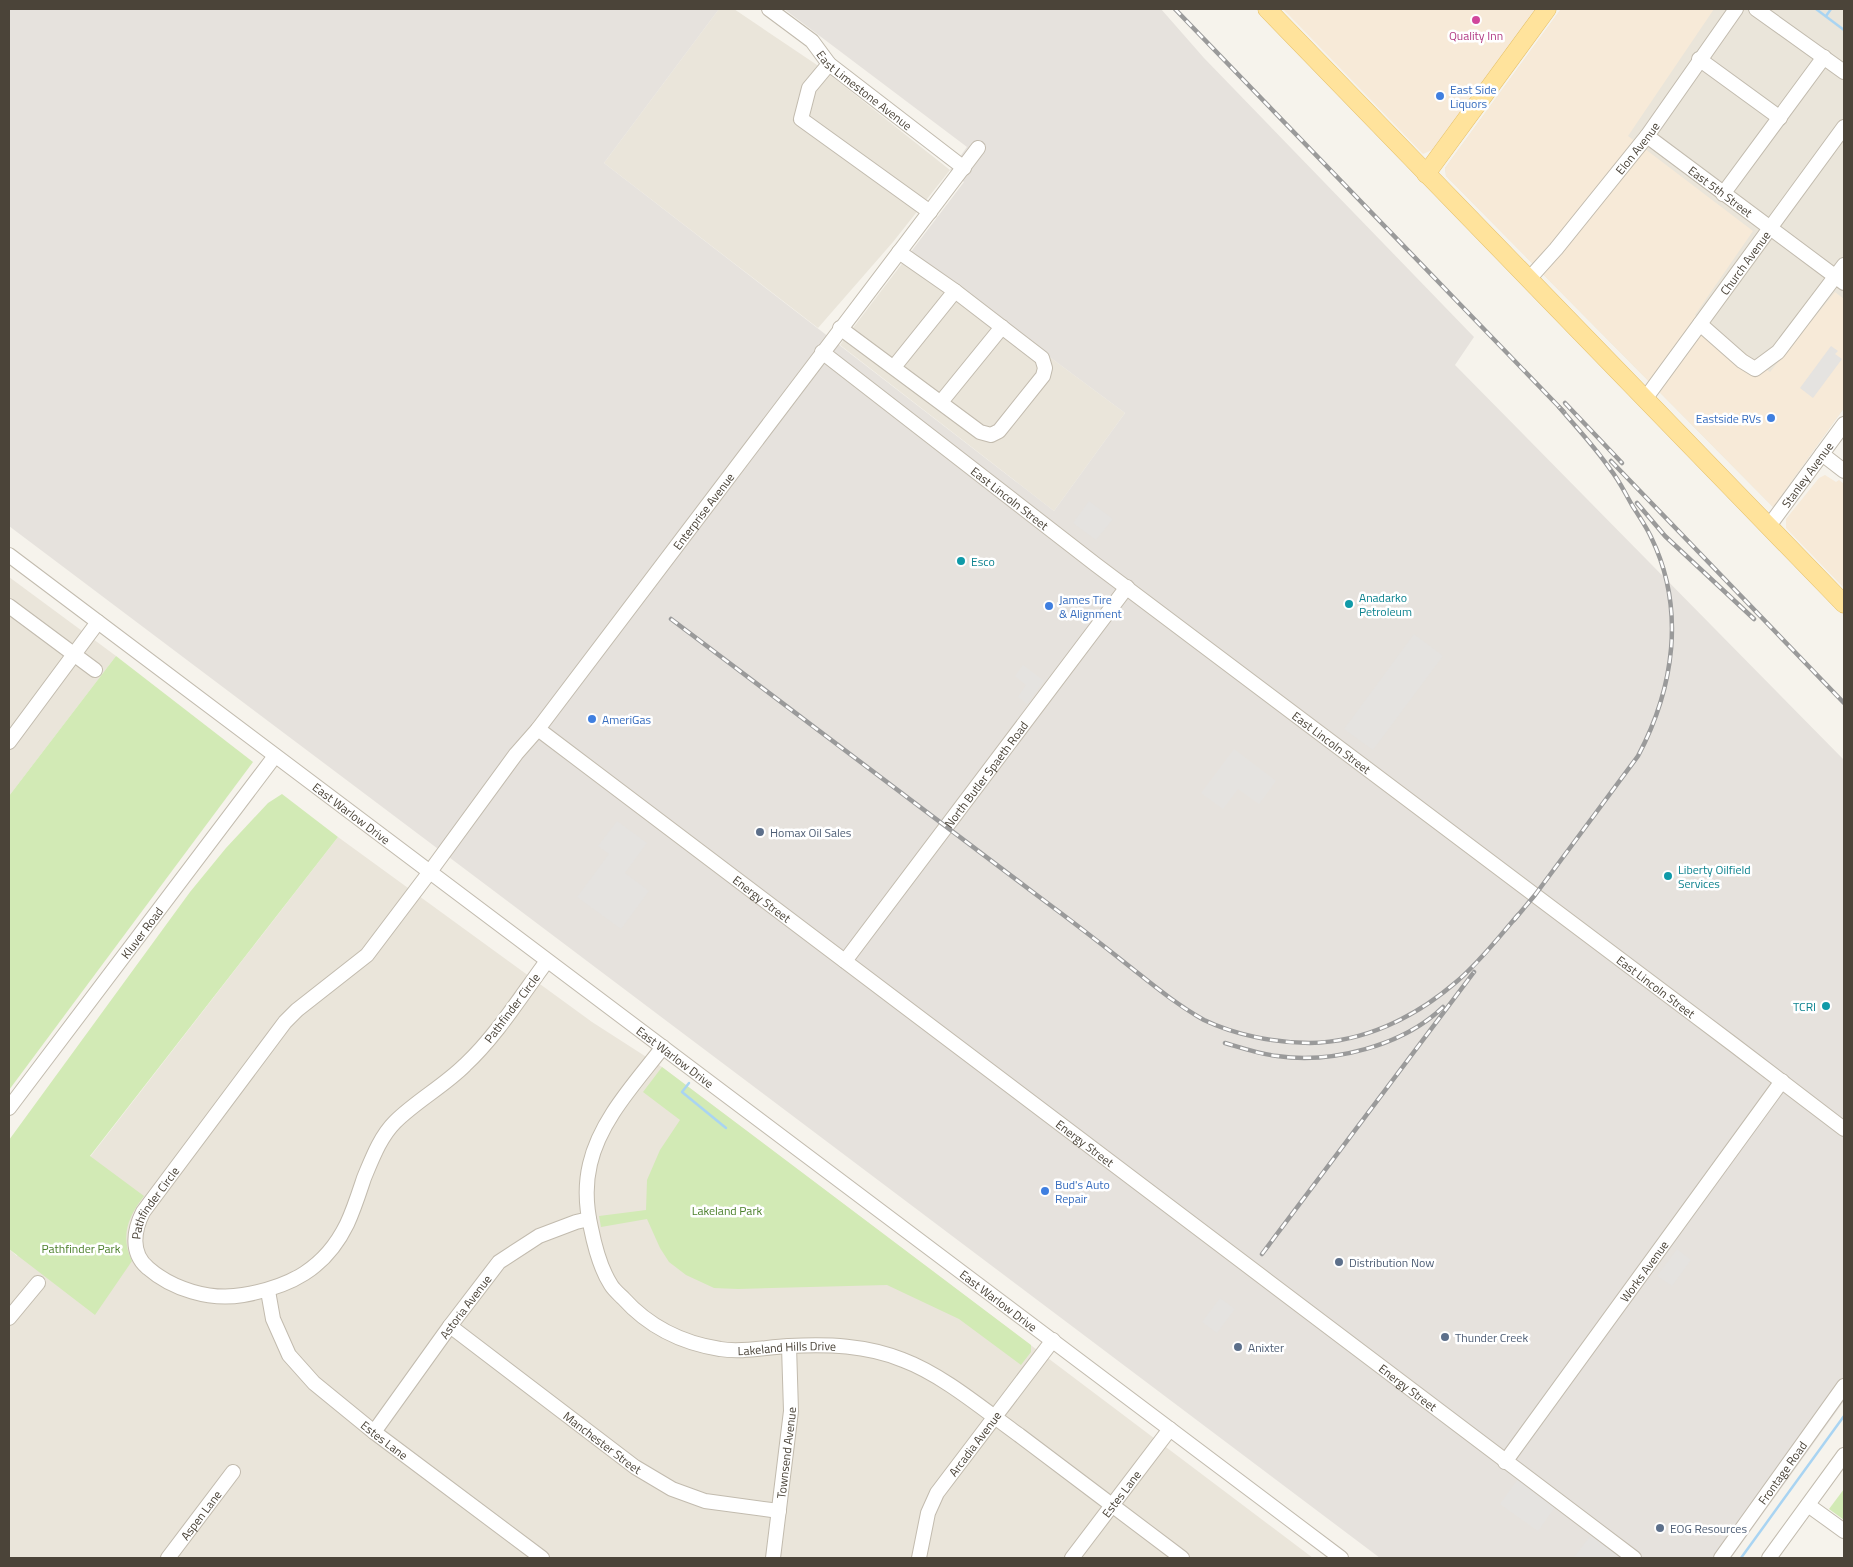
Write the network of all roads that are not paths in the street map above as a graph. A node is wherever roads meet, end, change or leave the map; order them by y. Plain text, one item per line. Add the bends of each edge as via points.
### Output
1 (769, 9) edge
2 (1268, 9) edge
3 (1547, 9) edge
4 (1736, 9) edge
5 (1756, 9) edge
6 (1824, 57) junction
7 (1699, 59) junction
8 (829, 64) junction
9 (1844, 72) edge
10 (1780, 118) junction
11 (1844, 126) edge
12 (1647, 136) junction
13 (978, 148) dead end
14 (964, 168) junction
15 (1426, 174) junction
16 (1723, 194) junction
17 (930, 212) junction
18 (1771, 228) junction
19 (899, 252) junction
20 (1841, 275) edge
21 (1530, 280) junction
22 (955, 291) junction
23 (1700, 324) junction
24 (1002, 327) junction
25 (840, 328) junction
26 (822, 352) junction
27 (894, 367) junction
28 (1645, 398) junction
29 (941, 402) junction
30 (1844, 424) edge
31 (1822, 454) junction
32 (1844, 471) edge
33 (1769, 526) junction
34 (9, 555) edge
35 (1126, 588) junction
36 (1844, 604) edge
37 (9, 606) edge
38 (98, 622) junction
39 (75, 655) junction
40 (95, 670) dead end
41 (538, 729) junction
42 (9, 742) edge
43 (275, 756) junction
44 (429, 873) junction
45 (547, 961) junction
46 (845, 961) junction
47 (663, 1047) junction
48 (1782, 1081) junction
49 (9, 1108) edge
50 (1844, 1129) edge
51 (588, 1219) junction
52 (38, 1283) dead end
53 (268, 1291) junction
54 (9, 1318) edge
55 (450, 1326) junction
56 (1053, 1340) junction
57 (789, 1346) junction
58 (1844, 1386) edge
59 (995, 1417) junction
60 (1170, 1429) junction
61 (374, 1432) junction
62 (1844, 1455) edge
63 (1505, 1462) junction
64 (233, 1472) dead end
65 (1112, 1505) junction
66 (1808, 1505) junction
67 (779, 1511) junction
68 (1844, 1531) edge
69 (168, 1558) edge
70 (542, 1558) edge
71 (774, 1558) edge
72 (919, 1558) edge
73 (1072, 1558) edge
74 (1182, 1558) edge
75 (1342, 1558) edge
76 (1634, 1558) edge
77 (1721, 1558) edge
78 (1769, 1558) edge

1 - 8 street, East Limestone Avenue via 812,41
2 - 15 main road
3 - 15 main road
4 - 7 street, Elon Avenue
5 - 6 street
6 - 9 street
6 - 10 street
7 - 10 street
7 - 12 street, Elon Avenue
8 - 14 street, East Limestone Avenue
8 - 17 street via 809,88 801,119
10 - 16 street
11 - 18 street, Church Avenue
12 - 16 street, East 5th Street
12 - 21 street, Elon Avenue
13 - 14 street, Enterprise Avenue
14 - 17 street, Enterprise Avenue
15 - 21 main road
16 - 18 street, East 5th Street
17 - 19 street, Enterprise Avenue
18 - 20 street, East 5th Street
18 - 23 street, Church Avenue
19 - 22 street
19 - 25 street, Enterprise Avenue
20 - 23 street via 1778,352 1755,369
21 - 28 main road
22 - 24 street
22 - 27 street
23 - 28 street, Church Avenue
24 - 29 street
24 - 29 street via 1042,358 1046,368 999,431 991,435 980,432
25 - 26 street, Enterprise Avenue
25 - 27 street
26 - 35 street, East Lincoln Street
26 - 41 street, Enterprise Avenue
27 - 29 street
28 - 33 main road
30 - 31 street, Stanley Avenue
31 - 32 street
31 - 33 street, Stanley Avenue
33 - 36 main road
34 - 38 street, East Warlow Drive
35 - 46 street, North Butler Spaeth Road
35 - 48 street, East Lincoln Street
37 - 39 street
38 - 39 street
38 - 43 street, East Warlow Drive
39 - 40 street
39 - 42 street
41 - 44 street, Enterprise Avenue
41 - 46 street, Energy Street
43 - 44 street, East Warlow Drive
43 - 49 street, Kluver Road
44 - 45 street, East Warlow Drive
44 - 53 street, Pathfinder Circle via 366,955 285,1022 144,1212 137,1226 137,1251 144,1264 156,1275 181,1288 210,1296
45 - 47 street, East Warlow Drive
45 - 53 street, Pathfinder Circle via 481,1050 394,1122 372,1159 347,1223 328,1253 291,1282
46 - 63 street, Energy Street
47 - 51 street, Lakeland Hills Drive via 600,1137 590,1163 586,1192
47 - 56 street, East Warlow Drive
48 - 50 street, East Lincoln Street
48 - 63 street, Works Avenue
51 - 55 street, Astoria Avenue via 539,1236 499,1262
51 - 57 street, Lakeland Hills Drive via 596,1253 611,1285 634,1310 660,1330 688,1342 721,1349
52 - 54 street
53 - 61 street, Estes Lane via 273,1319 290,1355 314,1383
55 - 61 street, Astoria Avenue
55 - 67 street, Manchester Street via 635,1466 672,1489 705,1501
56 - 59 street, Arcadia Avenue
56 - 60 street, East Warlow Drive
57 - 59 street, Lakeland Hills Drive via 842,1345 903,1360 933,1374
57 - 67 street, Townsend Avenue via 791,1411
58 - 77 street, Frontage Road
59 - 65 street, Lakeland Hills Drive
59 - 72 street, Arcadia Avenue via 937,1493 928,1513
60 - 65 street, Estes Lane
60 - 75 street, East Warlow Drive
61 - 70 street, Estes Lane
62 - 66 street
63 - 76 street, Energy Street
64 - 69 street, Aspen Lane
65 - 73 street, Estes Lane
65 - 74 street, Lakeland Hills Drive
66 - 68 street
66 - 78 street
67 - 71 street, Townsend Avenue

